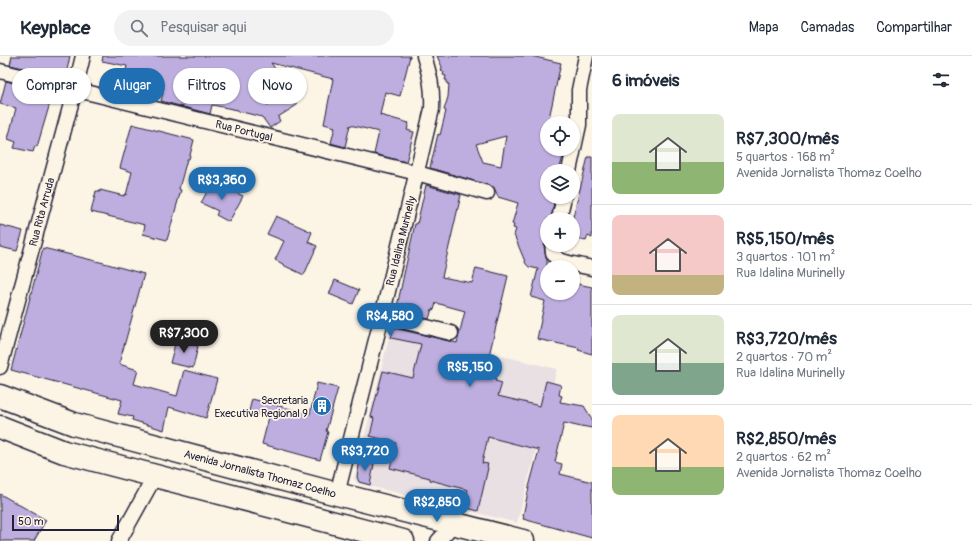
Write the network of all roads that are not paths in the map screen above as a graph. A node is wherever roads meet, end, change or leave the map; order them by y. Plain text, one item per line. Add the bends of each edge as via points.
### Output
1 (82, 56) edge
2 (424, 56) edge
3 (586, 56) edge
4 (79, 68) edge
5 (0, 71) edge
6 (12, 74) edge
7 (91, 93) edge
8 (71, 104) edge
9 (571, 164) edge
10 (417, 173) junction
11 (487, 193) dead end
12 (554, 252) edge
13 (592, 268) edge
14 (382, 316) junction
15 (451, 333) dead end
16 (0, 367) edge
17 (0, 396) edge
18 (74, 424) junction
19 (0, 427) edge
20 (64, 452) junction
21 (196, 457) junction
22 (155, 476) junction
23 (188, 484) junction
24 (337, 494) junction
25 (454, 524) junction
26 (119, 541) edge
27 (403, 541) edge
28 (438, 541) edge
29 (523, 541) edge

1 - 4 street, Rua Rita Arruda
2 - 10 street, Rua Idalina Murinelly via 433,94
3 - 9 street via 579,90 579,126
5 - 6 street, Rua Portugal
7 - 10 street, Rua Portugal
8 - 16 street, Rua Rita Arruda
10 - 11 street, Rua Portugal
10 - 14 street, Rua Idalina Murinelly
12 - 13 street via 559,260
14 - 15 street
14 - 24 street, Rua Idalina Murinelly
17 - 18 main road, Avenida Jornalista Thomaz Coelho
18 - 20 main road
18 - 21 main road, Avenida Jornalista Thomaz Coelho
19 - 20 main road
20 - 22 main road
21 - 23 main road
21 - 24 main road, Avenida Jornalista Thomaz Coelho
22 - 23 main road
22 - 26 street
23 - 27 main road
24 - 25 main road, Avenida Jornalista Thomaz Coelho
25 - 28 street
25 - 29 main road, Avenida Jornalista Thomaz Coelho

